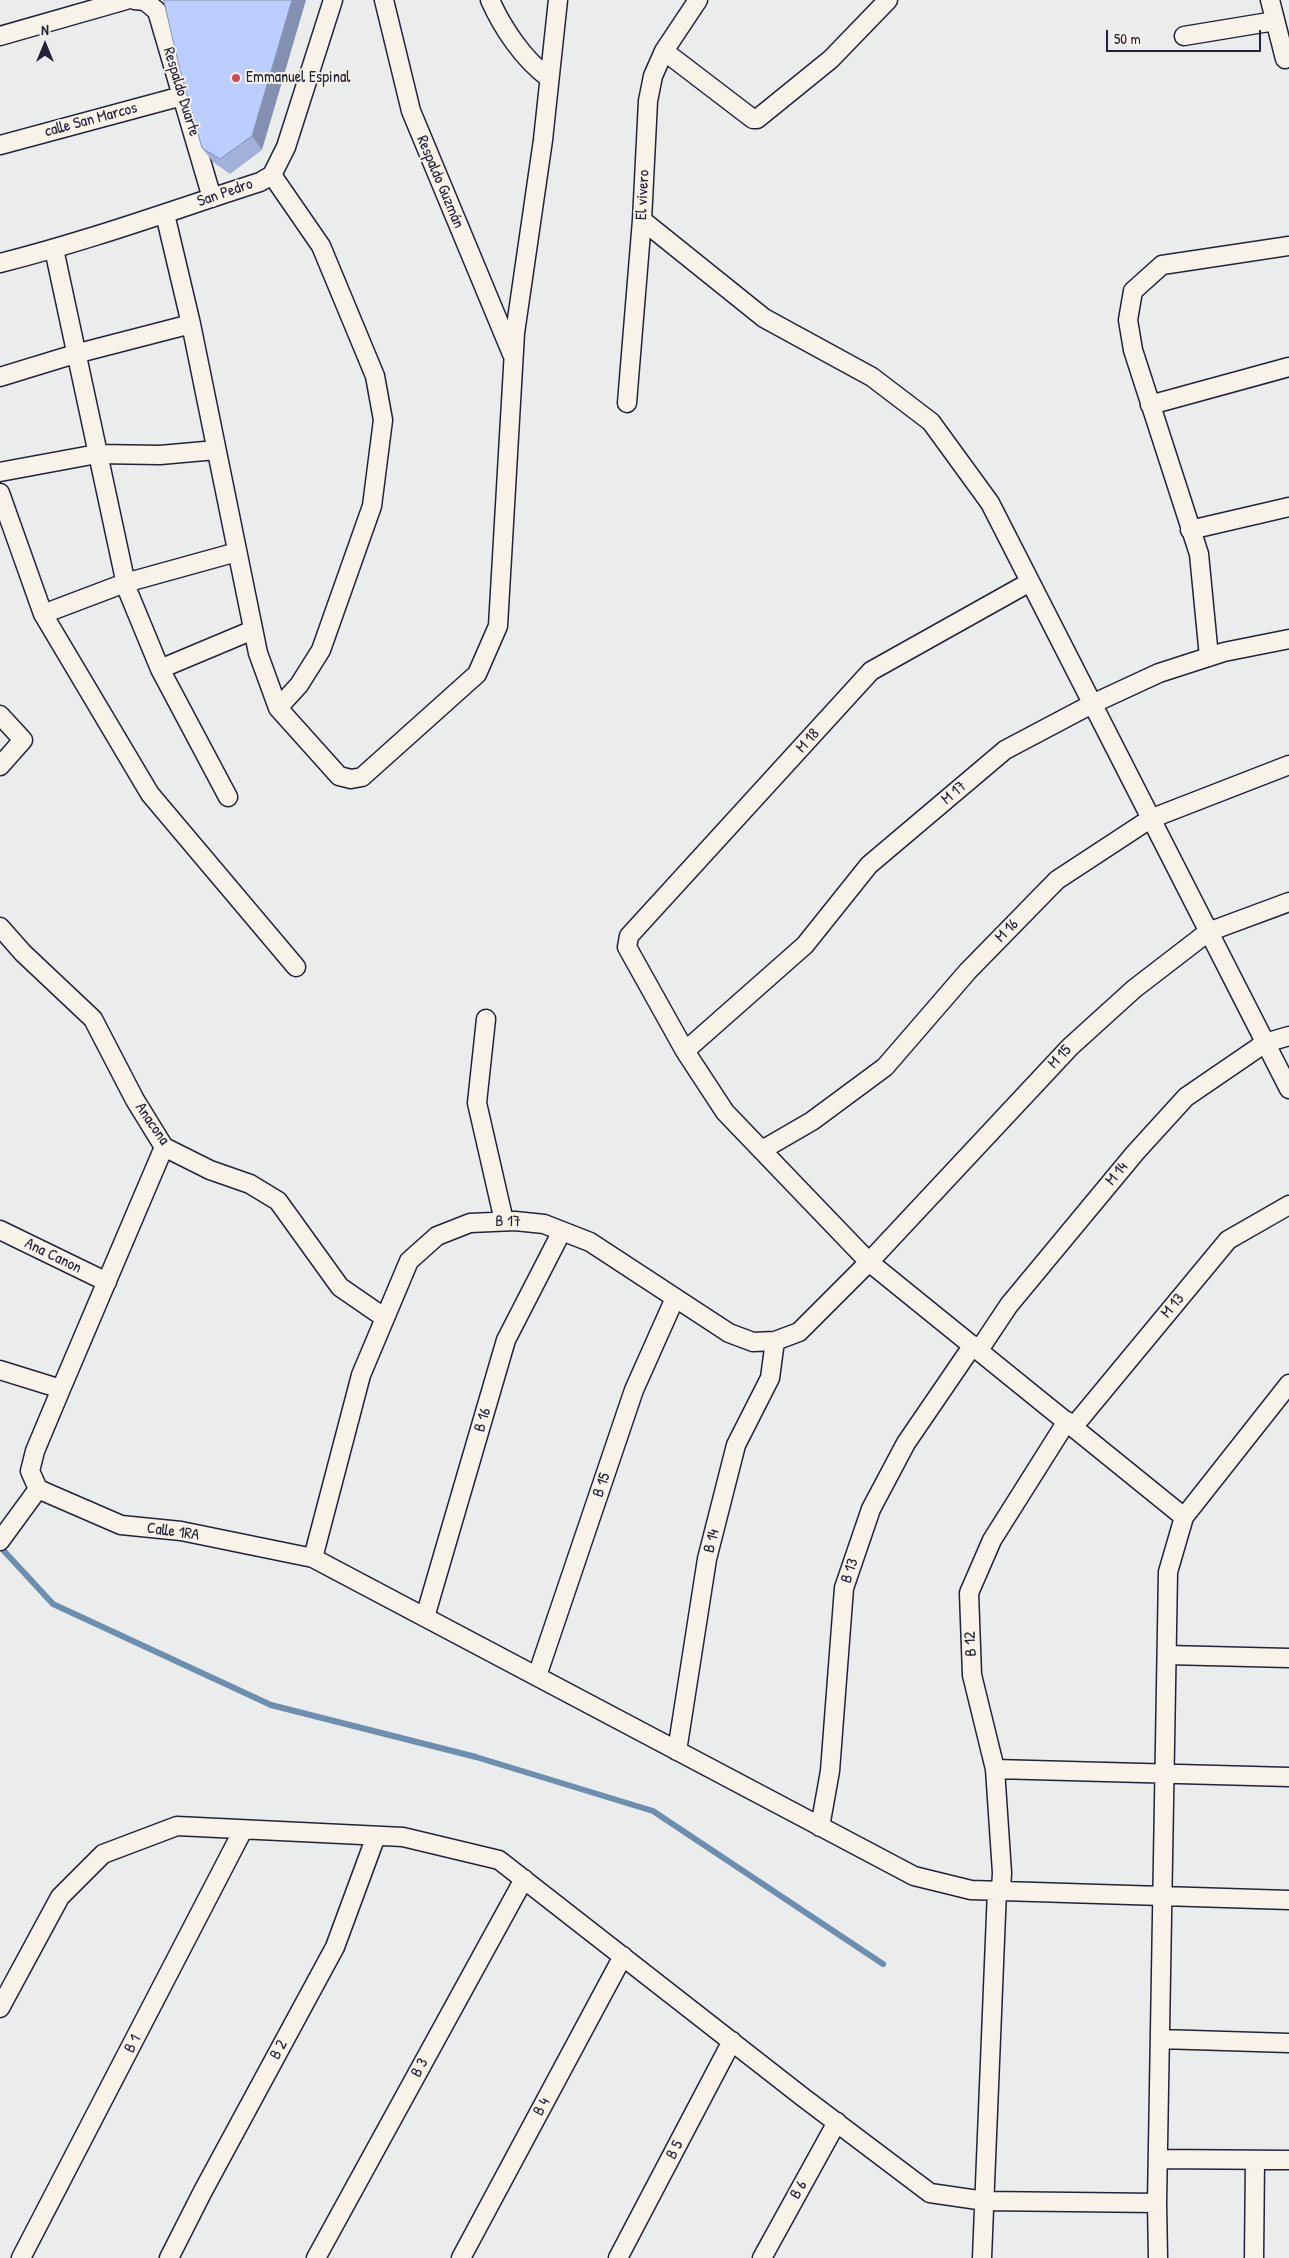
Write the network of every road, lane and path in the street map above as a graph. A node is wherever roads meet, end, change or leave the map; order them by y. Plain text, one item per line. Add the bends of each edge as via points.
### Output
1 (126, 0) edge
2 (134, 0) edge
3 (332, 0) edge
4 (384, 0) edge
5 (490, 0) edge
6 (558, 0) edge
7 (698, 0) edge
8 (888, 0) edge
9 (1270, 0) edge
10 (1275, 21) junction
11 (0, 36) edge
12 (1184, 36) dead end
13 (664, 51) junction
14 (1285, 59) dead end
15 (550, 78) junction
16 (182, 96) junction
17 (0, 145) edge
18 (272, 174) junction
19 (212, 198) junction
20 (165, 214) junction
21 (642, 220) junction
22 (1289, 246) edge
23 (54, 250) junction
24 (0, 263) edge
25 (191, 324) junction
26 (75, 354) junction
27 (514, 359) junction
28 (1289, 367) edge
29 (0, 377) edge
30 (627, 404) dead end
31 (1150, 404) junction
32 (216, 450) junction
33 (97, 454) junction
34 (0, 472) edge
35 (0, 493) edge
36 (1289, 507) edge
37 (1190, 530) junction
38 (237, 552) junction
39 (125, 582) junction
40 (1030, 582) junction
41 (43, 614) junction
42 (253, 630) junction
43 (1289, 639) edge
44 (1209, 657) junction
45 (160, 669) junction
46 (1092, 704) junction
47 (278, 708) junction
48 (0, 716) edge
49 (1289, 765) edge
50 (0, 766) edge
51 (228, 797) dead end
52 (1150, 819) junction
53 (1289, 902) edge
54 (0, 927) edge
55 (1208, 932) junction
56 (296, 967) dead end
57 (486, 1019) dead end
58 (1289, 1036) edge
59 (1265, 1043) junction
60 (685, 1051) junction
61 (1289, 1089) edge
62 (164, 1147) junction
63 (762, 1150) junction
64 (1289, 1205) edge
65 (504, 1221) junction
66 (0, 1230) edge
67 (562, 1231) junction
68 (869, 1262) junction
69 (106, 1282) junction
70 (675, 1298) junction
71 (385, 1318) junction
72 (775, 1341) junction
73 (976, 1348) junction
74 (0, 1370) edge
75 (1289, 1384) edge
76 (61, 1389) junction
77 (1070, 1423) junction
78 (38, 1489) junction
79 (1184, 1517) junction
80 (0, 1541) edge
81 (313, 1558) junction
82 (425, 1617) junction
83 (1166, 1655) junction
84 (1289, 1658) edge
85 (537, 1676) junction
86 (677, 1750) junction
87 (995, 1769) junction
88 (1165, 1775) junction
89 (1289, 1777) edge
90 (820, 1827) junction
91 (243, 1830) junction
92 (376, 1836) junction
93 (524, 1879) junction
94 (999, 1890) junction
95 (1163, 1895) junction
96 (1289, 1900) edge
97 (623, 1956) junction
98 (0, 2008) edge
99 (1160, 2039) junction
100 (732, 2041) junction
101 (1289, 2043) edge
102 (837, 2122) junction
103 (1158, 2158) junction
104 (1255, 2160) junction
105 (1289, 2160) edge
106 (985, 2202) junction
107 (1157, 2202) junction
108 (21, 2258) edge
109 (169, 2258) edge
110 (316, 2258) edge
111 (461, 2258) edge
112 (618, 2258) edge
113 (762, 2258) edge
114 (982, 2258) edge
115 (1158, 2258) edge
116 (1254, 2258) edge

1 - 11 street
2 - 16 street, Respaldo Duarte via 145,1 157,11
3 - 18 street, San Pedro via 286,147
4 - 27 street, Respaldo Guzmán via 411,111
5 - 15 street via 496,14 534,67
6 - 15 street
7 - 13 street, El vivero
8 - 13 street via 832,59 757,119
9 - 10 street
10 - 12 street
10 - 14 street
13 - 21 street, El vivero via 653,76 648,101
15 - 27 street
16 - 17 street, calle San Marcos
16 - 19 street, Respaldo Duarte
18 - 19 street, San Pedro via 260,182
18 - 47 street via 321,246 375,376 383,420 372,506 321,650 299,685
19 - 20 street, San Pedro
20 - 23 street, San Pedro
20 - 25 street
21 - 30 street, El vivero
21 - 40 street via 764,318 872,377 931,422 990,503
22 - 31 street via 1162,265 1134,291 1128,320
23 - 24 street, San Pedro
23 - 26 street
25 - 26 street
25 - 32 street
26 - 29 street
26 - 33 street
27 - 47 street via 498,626 477,674 362,777 351,779 339,776
28 - 31 street
31 - 37 street
32 - 33 street via 160,455
32 - 38 street
33 - 34 street
33 - 39 street
35 - 41 street
36 - 37 street
37 - 44 street via 1199,554
38 - 39 street
38 - 42 street
39 - 41 street
39 - 45 street
40 - 46 street
40 - 60 street, M 18 via 872,671 629,936 627,947
41 - 56 street via 150,794
42 - 45 street
42 - 47 street
43 - 44 street, M 17
44 - 46 street, M 17 via 1159,673
45 - 51 street
46 - 52 street
46 - 60 street, M 17 via 1005,750 868,866 805,945
48 - 50 street via 23,740
49 - 52 street, M 16
52 - 55 street
52 - 63 street, M 16 via 1057,880 968,971 885,1067 812,1121
53 - 55 street, M 15
54 - 62 street, Anacona via 93,1019 135,1100
55 - 59 street
55 - 68 street, M 15 via 1134,989 1070,1047
57 - 65 street via 477,1103
58 - 59 street, M 14
59 - 61 street
59 - 73 street, M 14 via 1186,1097 1135,1153
60 - 63 street via 725,1112
62 - 69 street
62 - 71 street, Anacona via 210,1170 250,1184 278,1201 340,1287
63 - 68 street
64 - 77 street, M 13 via 1228,1240
65 - 67 street, B 17 via 544,1224
65 - 71 street, B 17 via 470,1223 437,1236 409,1261
66 - 69 street, Ana Canon
67 - 70 street, B 17 via 590,1242
67 - 82 street, B 16 via 506,1340
68 - 72 street, B 17 via 799,1332
68 - 73 street
69 - 76 street
70 - 72 street, B 17 via 729,1333 753,1342
70 - 85 street, B 15 via 634,1390
71 - 81 street, B 17 via 361,1375
72 - 86 street, B 14 via 770,1378 736,1445 707,1559
73 - 77 street
73 - 90 street, B 13 via 906,1443 876,1501 844,1588 830,1772
74 - 76 street
75 - 79 street
76 - 78 street via 30,1471
77 - 79 street
77 - 87 street, B 12 via 992,1540 969,1593 972,1675
78 - 80 street
78 - 81 street, Calle 1RA via 121,1525 181,1531
79 - 83 street via 1168,1572
81 - 82 street, Calle 1RA
82 - 85 street, Calle 1RA
83 - 84 street
83 - 88 street
85 - 86 street, Calle 1RA
86 - 90 street, Calle 1RA
87 - 88 street
87 - 94 street, B 12 via 1002,1873
88 - 89 street
88 - 95 street
90 - 94 street, Calle 1RA via 914,1876 971,1890
91 - 92 street
91 - 98 street via 177,1826 103,1854 60,1897
91 - 108 street, B 1
92 - 93 street via 403,1838 499,1860
92 - 109 street, B 2 via 335,1947
93 - 97 street
93 - 110 street, B 3
94 - 95 street, Calle 1RA
94 - 106 street, B 12
95 - 96 street, Calle 1RA
95 - 99 street
97 - 100 street
97 - 111 street, B 4
99 - 101 street
99 - 103 street
100 - 102 street
100 - 112 street, B 5
102 - 106 street via 930,2192
102 - 113 street, B 6
103 - 104 street
103 - 107 street
104 - 105 street
104 - 116 street
106 - 107 street
106 - 114 street, B 12
107 - 115 street

